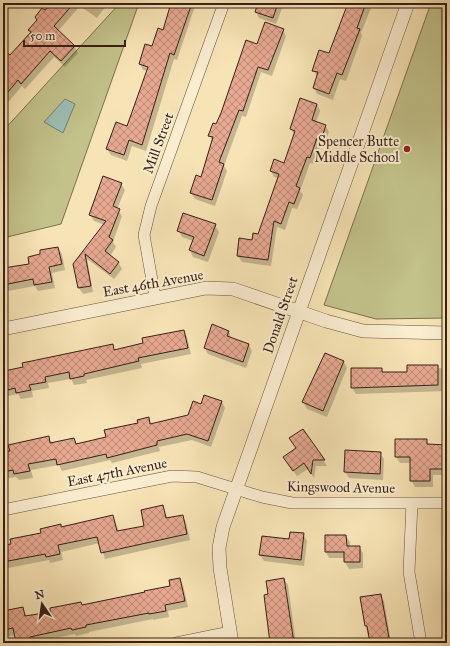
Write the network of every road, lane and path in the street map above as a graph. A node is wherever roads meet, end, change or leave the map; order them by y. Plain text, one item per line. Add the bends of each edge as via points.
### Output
1 (5, 3) edge
2 (224, 3) edge
3 (408, 3) edge
4 (3, 6) edge
5 (155, 297) junction
6 (298, 312) junction
7 (3, 329) edge
8 (447, 333) edge
9 (236, 489) junction
10 (412, 503) junction
11 (447, 503) edge
12 (3, 510) edge
13 (231, 638) edge
14 (176, 643) edge
15 (421, 643) edge

1 - 4 street
2 - 5 street, Mill Street via 151,206 144,235
3 - 6 street, Donald Street
5 - 6 street, East 46th Avenue via 206,288 233,289
5 - 7 street, East 46th Avenue
6 - 8 street, East 46th Avenue via 363,332
6 - 9 street, Donald Street
9 - 10 street, Kingswood Avenue via 277,500 302,503
9 - 12 street, East 47th Avenue via 197,477 172,476
9 - 13 street, Donald Street via 219,548
10 - 11 street, Kingswood Avenue
10 - 15 street via 410,572
13 - 14 street

